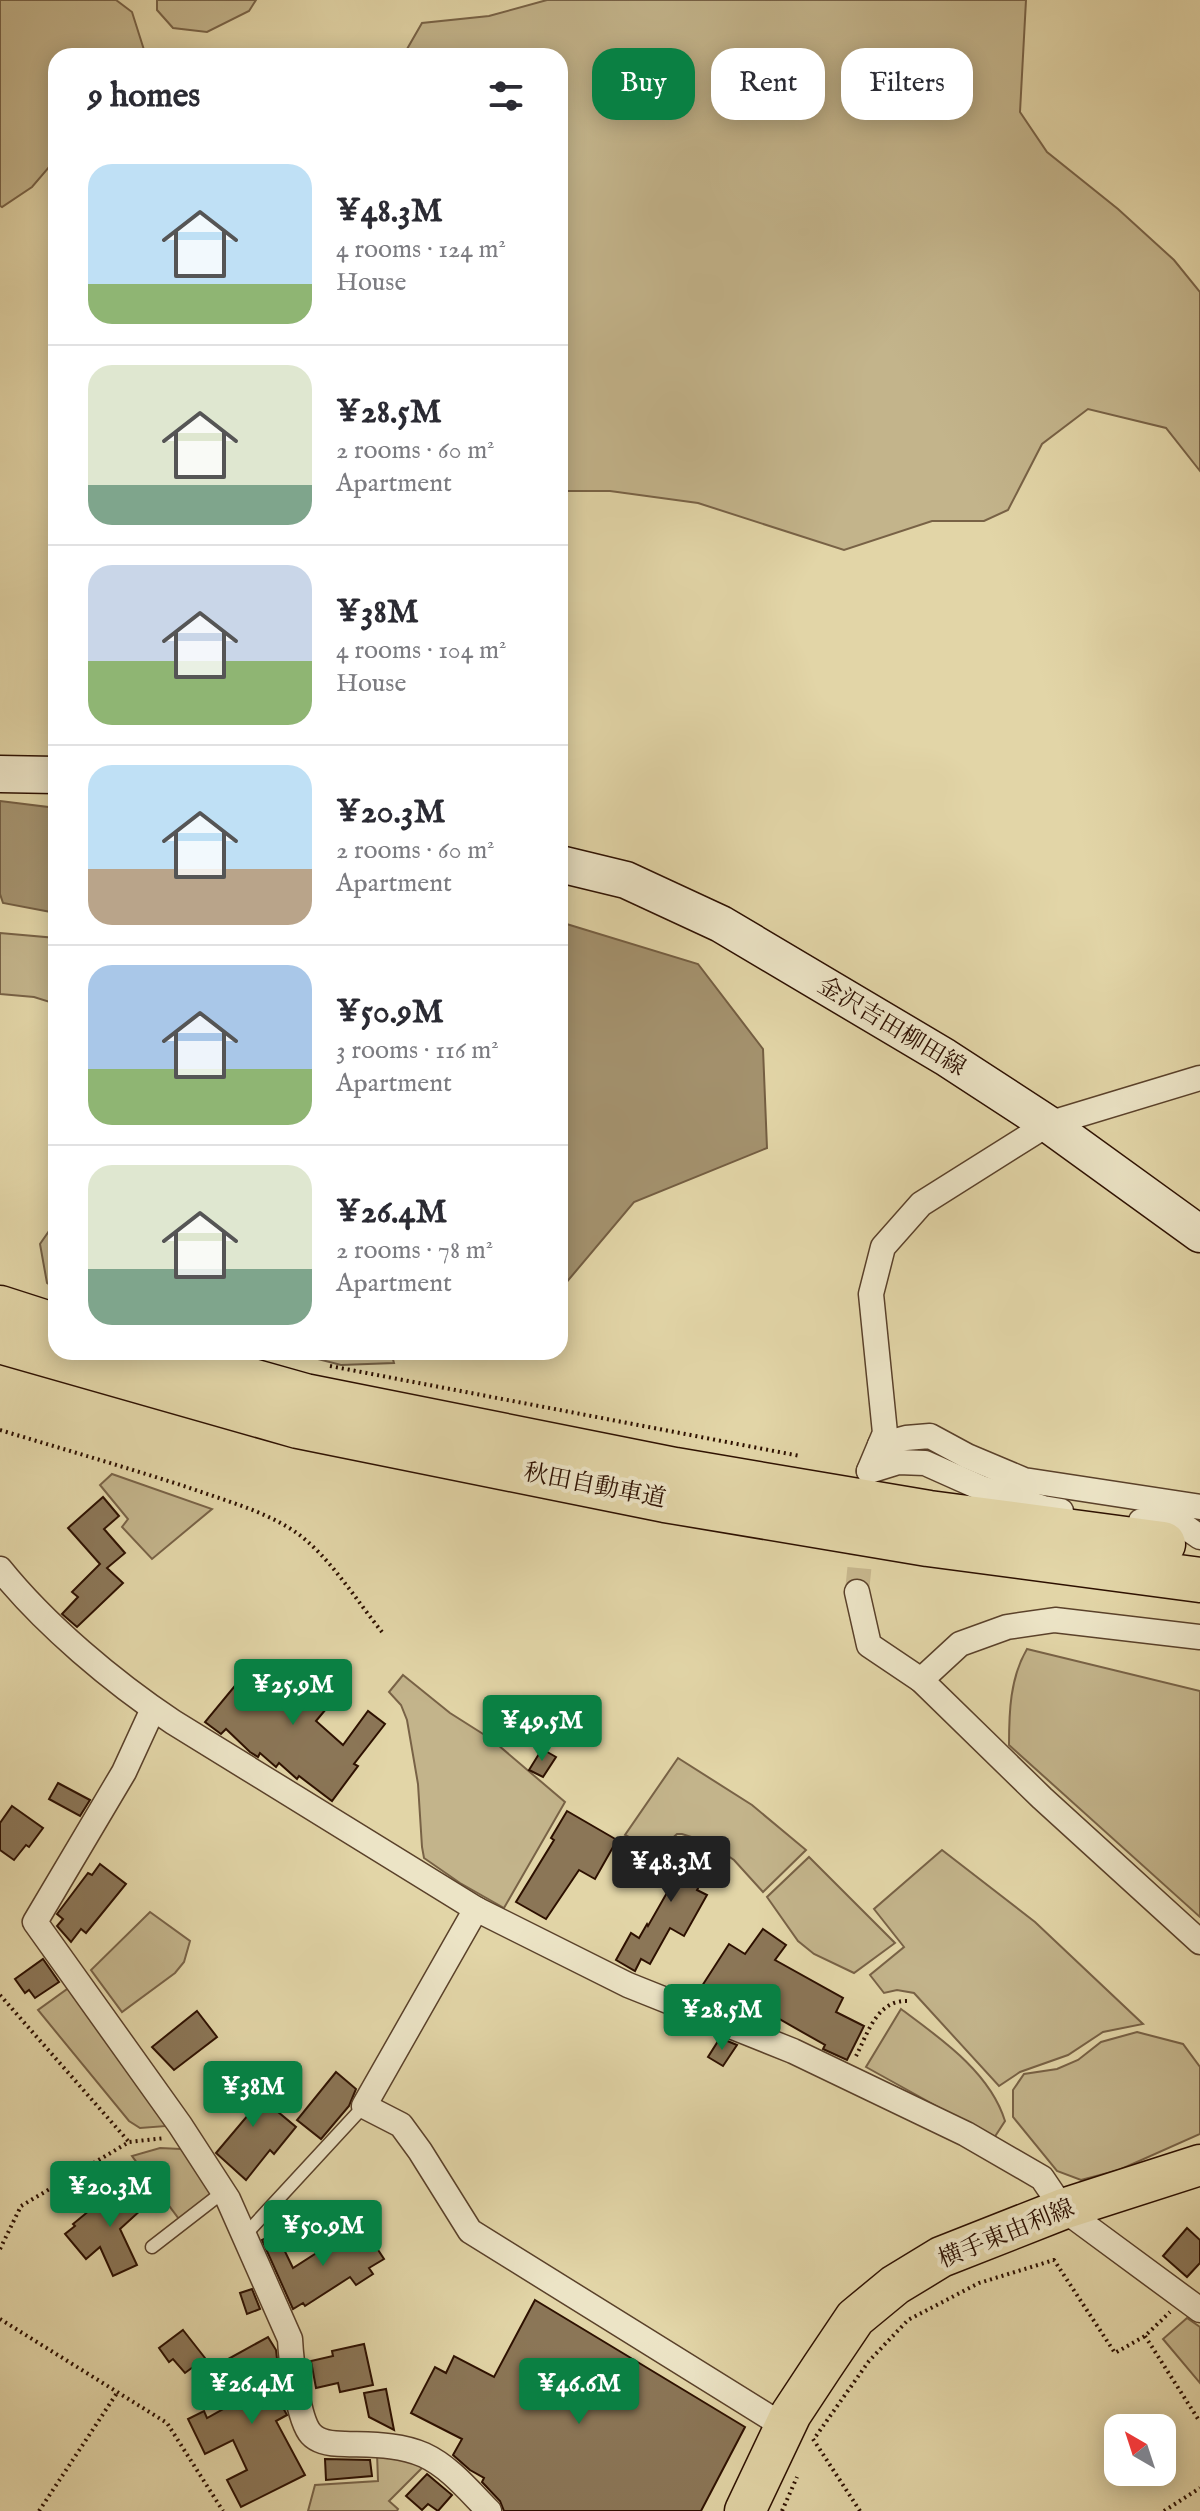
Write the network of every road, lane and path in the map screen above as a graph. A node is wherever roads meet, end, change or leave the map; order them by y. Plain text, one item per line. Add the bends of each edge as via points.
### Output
1 (0, 774) edge
2 (48, 775) edge
3 (568, 866) edge
4 (1200, 1078) edge
5 (1048, 1124) junction
6 (1200, 1234) edge
7 (0, 1308) edge
8 (48, 1323) edge
9 (0, 1341) edge
10 (48, 1355) edge
11 (67, 1360) edge
12 (177, 1360) edge
13 (321, 1364) dead end
14 (0, 1430) edge
15 (880, 1445) junction
16 (807, 1458) dead end
17 (1200, 1507) edge
18 (1200, 1537) edge
19 (1200, 1549) edge
20 (0, 1569) edge
21 (1200, 1580) edge
22 (857, 1592) tunnel mouth
23 (382, 1632) dead end
24 (1200, 1637) edge
25 (921, 1680) junction
26 (153, 1709) junction
27 (476, 1909) junction
28 (1200, 1942) edge
29 (0, 1995) edge
30 (909, 2001) dead end
31 (846, 2076) junction
32 (364, 2106) junction
33 (187, 2135) junction
34 (129, 2142) junction
35 (1200, 2165) edge
36 (223, 2192) junction
37 (1063, 2209) junction
38 (244, 2236) junction
39 (152, 2247) dead end
40 (0, 2249) edge
41 (1191, 2304) edge
42 (0, 2319) edge
43 (1145, 2336) junction
44 (117, 2393) junction
45 (1200, 2422) edge
46 (799, 2434) junction
47 (801, 2468) dead end
48 (1200, 2488) edge
49 (39, 2511) edge
50 (223, 2511) edge
51 (489, 2511) edge
52 (745, 2511) edge
53 (782, 2511) edge
54 (860, 2511) edge
55 (1164, 2511) edge

1 - 2 main road
3 - 5 main road, 金沢吉田柳田線 via 626,880 721,924
4 - 5 street
5 - 6 main road, 金沢吉田柳田線
5 - 15 street via 921,1204 883,1247 871,1294 885,1433
7 - 8 highway
9 - 10 highway, 秋田自動車道
11 - 21 highway, 秋田自動車道 via 298,1426 634,1494 928,1544
12 - 19 highway, 秋田自動車道 via 305,1396 675,1470 929,1513
13 - 16 path
14 - 23 path via 249,1508 295,1532
15 - 17 street via 930,1436 1024,1480
15 - 18 street via 869,1471 898,1462 925,1463 1043,1508 1184,1526
20 - 26 street via 50,1623
22 - 25 street via 869,1645
24 - 25 street via 1055,1620 1007,1627 960,1644
25 - 28 street
26 - 27 street
26 - 33 street via 124,1772 35,1922
27 - 31 street via 628,1985
27 - 32 street
29 - 34 path
30 - 31 path via 892,2003 877,2014
31 - 37 street via 1042,2178
32 - 38 lane
32 - 46 street via 401,2125 470,2231
33 - 34 path
33 - 36 street
34 - 40 path via 21,2206
35 - 37 main road, 横手東由利線
36 - 38 street
36 - 39 lane
37 - 41 street
37 - 46 main road, 横手東由利線 via 941,2257 855,2318
38 - 51 street via 290,2339 291,2364 311,2436 327,2443 396,2446 422,2454 444,2466
41 - 43 path
42 - 44 path
43 - 45 path
43 - 46 path via 1115,2353 1054,2260 979,2283 908,2320
44 - 49 path
44 - 50 path via 167,2423
46 - 52 main road, 横手東由利線
46 - 54 path
47 - 53 path
48 - 55 path

